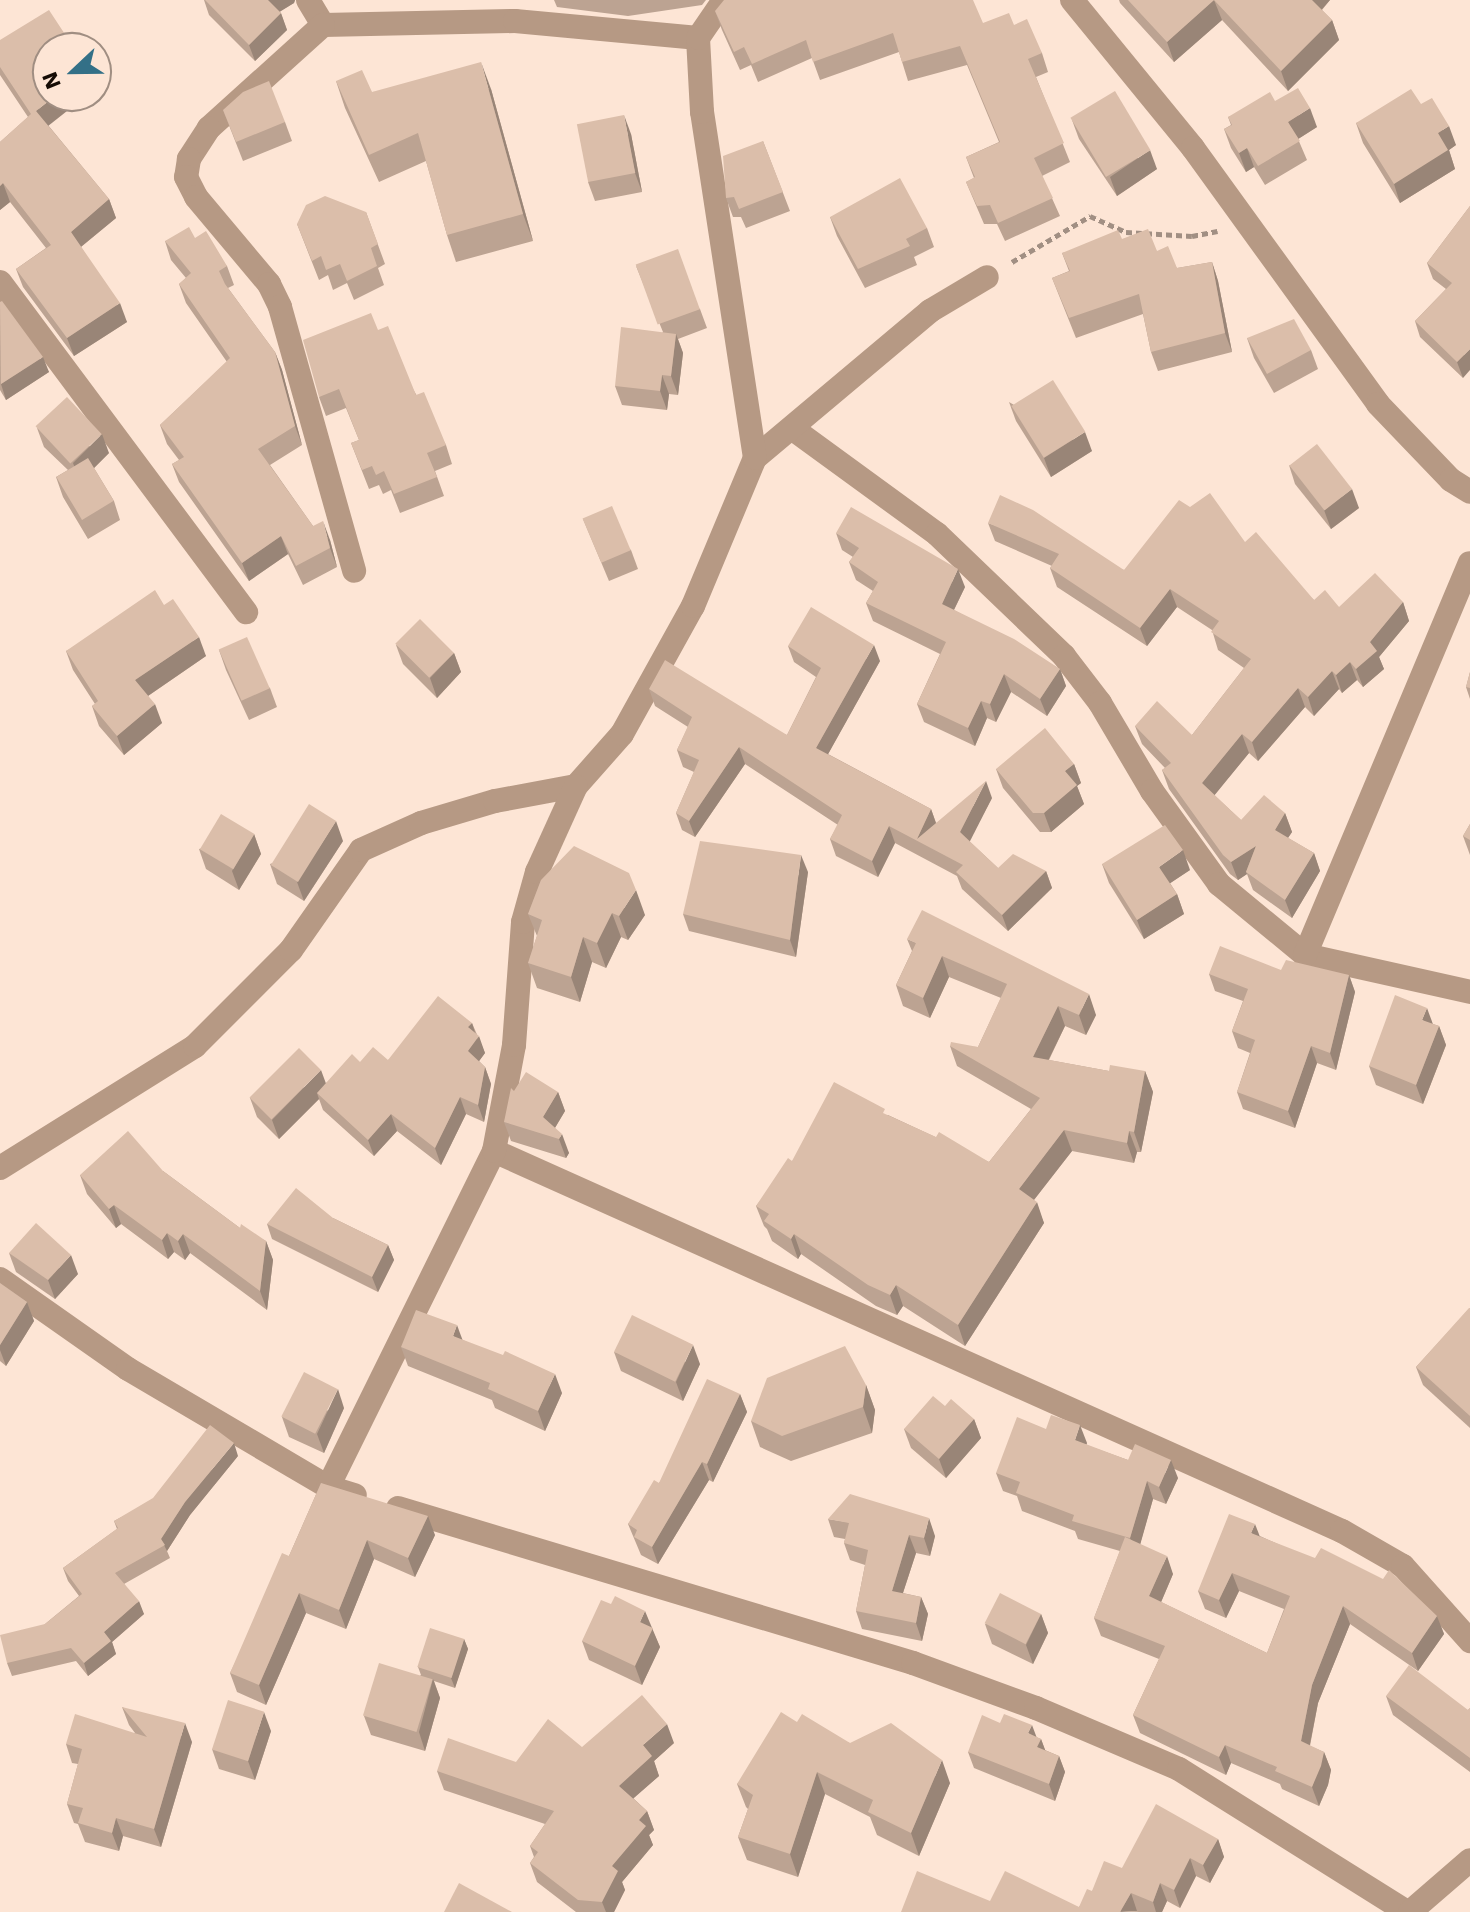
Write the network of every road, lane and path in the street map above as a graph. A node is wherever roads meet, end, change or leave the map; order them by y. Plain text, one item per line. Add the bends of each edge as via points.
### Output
1 (308, 0) edge
2 (724, 0) edge
3 (1072, 0) edge
4 (323, 25) junction
5 (698, 38) junction
6 (1248, 225) junction
7 (987, 277) joint
8 (0, 282) edge
9 (793, 429) junction
10 (755, 458) junction
11 (1470, 492) edge
12 (1470, 563) edge
13 (354, 571) dead end
14 (246, 612) dead end
15 (576, 786) junction
16 (1305, 955) junction
17 (1470, 992) edge
18 (494, 1151) junction
19 (0, 1168) edge
20 (0, 1279) edge
21 (328, 1487) junction
22 (1470, 1641) edge
23 (1470, 1860) edge
24 (1408, 1912) edge

1 - 4 street
2 - 5 street
3 - 6 street via 1185,137
4 - 5 street via 515,21
4 - 13 street via 209,128 189,159 186,177 196,197 269,284 280,307
5 - 10 street via 702,112
6 - 7 path via 1192,236 1126,232 1090,216
6 - 11 street via 1378,404 1451,480
7 - 9 street via 930,311
8 - 14 street
9 - 10 street
9 - 16 street via 937,534 1064,656 1219,884
10 - 15 street via 693,606 659,672 622,734
12 - 16 street
15 - 18 street via 537,872 523,922 514,1045
15 - 19 street via 495,801 378,839 345,870 291,950 195,1046
16 - 17 street
18 - 21 street
18 - 22 street via 1342,1531 1403,1566
20 - 21 street via 128,1369
21 - 24 street via 913,1663 1036,1708 1179,1769
23 - 24 street

